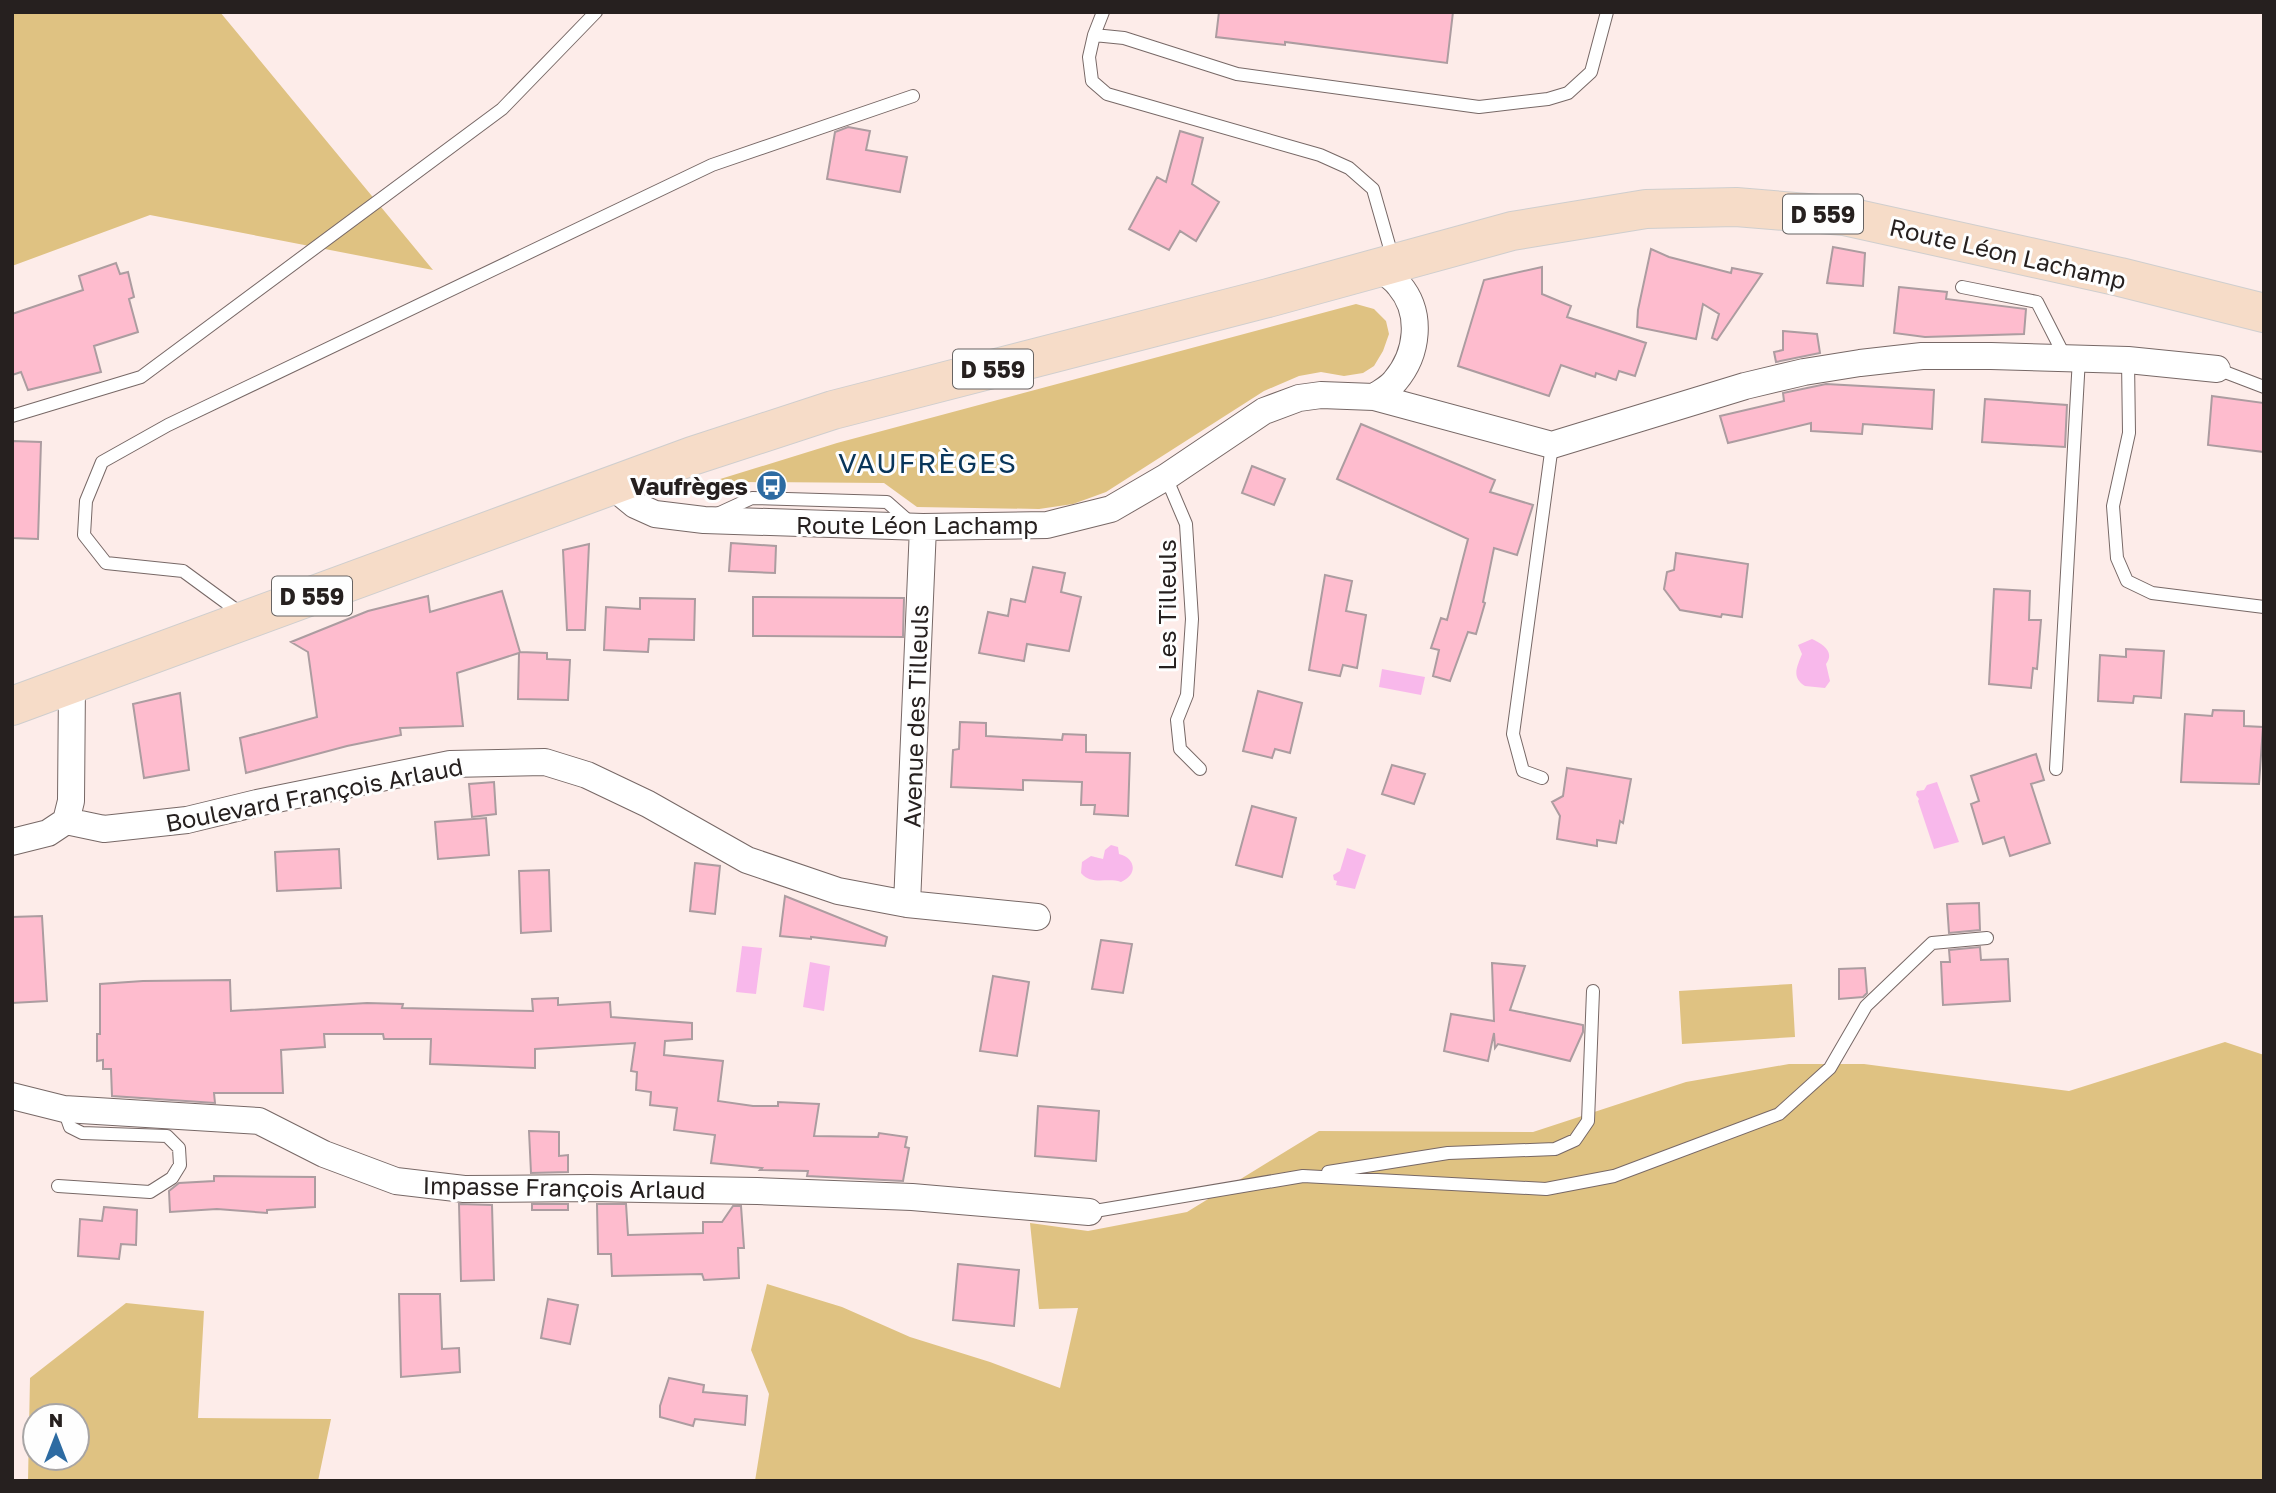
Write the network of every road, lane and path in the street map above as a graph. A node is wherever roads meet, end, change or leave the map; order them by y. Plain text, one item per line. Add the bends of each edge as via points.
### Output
1 (596, 12) edge
2 (1102, 12) edge
3 (1607, 12) edge
4 (1094, 35) junction
5 (913, 96) dead end
6 (1386, 265) junction
7 (1962, 287) dead end
8 (2264, 313) edge
9 (2072, 358) junction
10 (2128, 360) junction
11 (2217, 369) joint
12 (2264, 387) edge
13 (1374, 397) junction
14 (12, 416) edge
15 (1552, 446) junction
16 (1166, 477) junction
17 (612, 486) junction
18 (919, 527) junction
19 (2264, 607) edge
20 (249, 619) junction
21 (72, 684) junction
22 (12, 706) edge
23 (1200, 769) dead end
24 (2056, 769) dead end
25 (1542, 778) dead end
26 (66, 821) junction
27 (12, 842) edge
28 (907, 904) junction
29 (1037, 917) dead end
30 (1987, 938) dead end
31 (1593, 990) dead end
32 (12, 1096) edge
33 (64, 1109) junction
34 (1303, 1176) junction
35 (58, 1186) dead end
36 (1089, 1212) joint

1 - 14 lane via 502,109 141,377
2 - 4 lane
3 - 4 lane via 1591,72 1569,93 1479,107 1237,74 1125,37
4 - 6 lane via 1089,57 1092,81 1107,94 1349,167 1373,189
5 - 20 lane via 712,165 168,425 102,462 86,501 84,535 106,562 183,571
6 - 8 main road, Route Léon Lachamp / D 559 via 1512,232 1646,209 1736,206 1844,216
6 - 13 street via 1409,300 1415,321 1414,344 1394,383
6 - 17 main road, Route Léon Lachamp / D 559 via 833,410
7 - 9 lane via 2036,302
9 - 10 street
9 - 15 street via 1923,356 1815,370 1745,386
9 - 24 lane
10 - 11 street
10 - 19 lane via 2129,433 2113,506 2117,558 2127,581 2152,593
11 - 12 lane
13 - 15 street, Route Léon Lachamp
13 - 16 street, Route Léon Lachamp via 1321,395 1264,411
15 - 25 lane via 1513,734 1523,771
16 - 18 street, Route Léon Lachamp via 1111,509 1047,525
16 - 23 lane, Les Tilleuls via 1186,524 1191,606 1187,695 1177,720 1180,749
17 - 18 street, Route Léon Lachamp via 655,514 704,520
17 - 20 main road, Route Léon Lachamp / D 559
18 - 28 street, Avenue des Tilleuls
20 - 21 main road, Route Léon Lachamp / D 559
21 - 22 main road, Route Léon Lachamp / D 559
21 - 26 street via 71,801
26 - 27 street via 48,833
26 - 28 street, Boulevard François Arlaud via 104,829 187,820 450,764 545,762 587,775 648,804 747,860 838,891
28 - 29 street, Boulevard François Arlaud
30 - 34 lane via 1932,943 1866,1006 1830,1068 1779,1114 1614,1176 1546,1189
31 - 34 lane via 1588,1121 1575,1140 1555,1149 1448,1153
32 - 33 street, Impasse François Arlaud
33 - 35 lane via 70,1126 82,1133 167,1136 179,1148 180,1165 172,1178 150,1192
33 - 36 street, Impasse François Arlaud via 259,1121 324,1154 396,1181 464,1189 757,1191
34 - 36 lane

